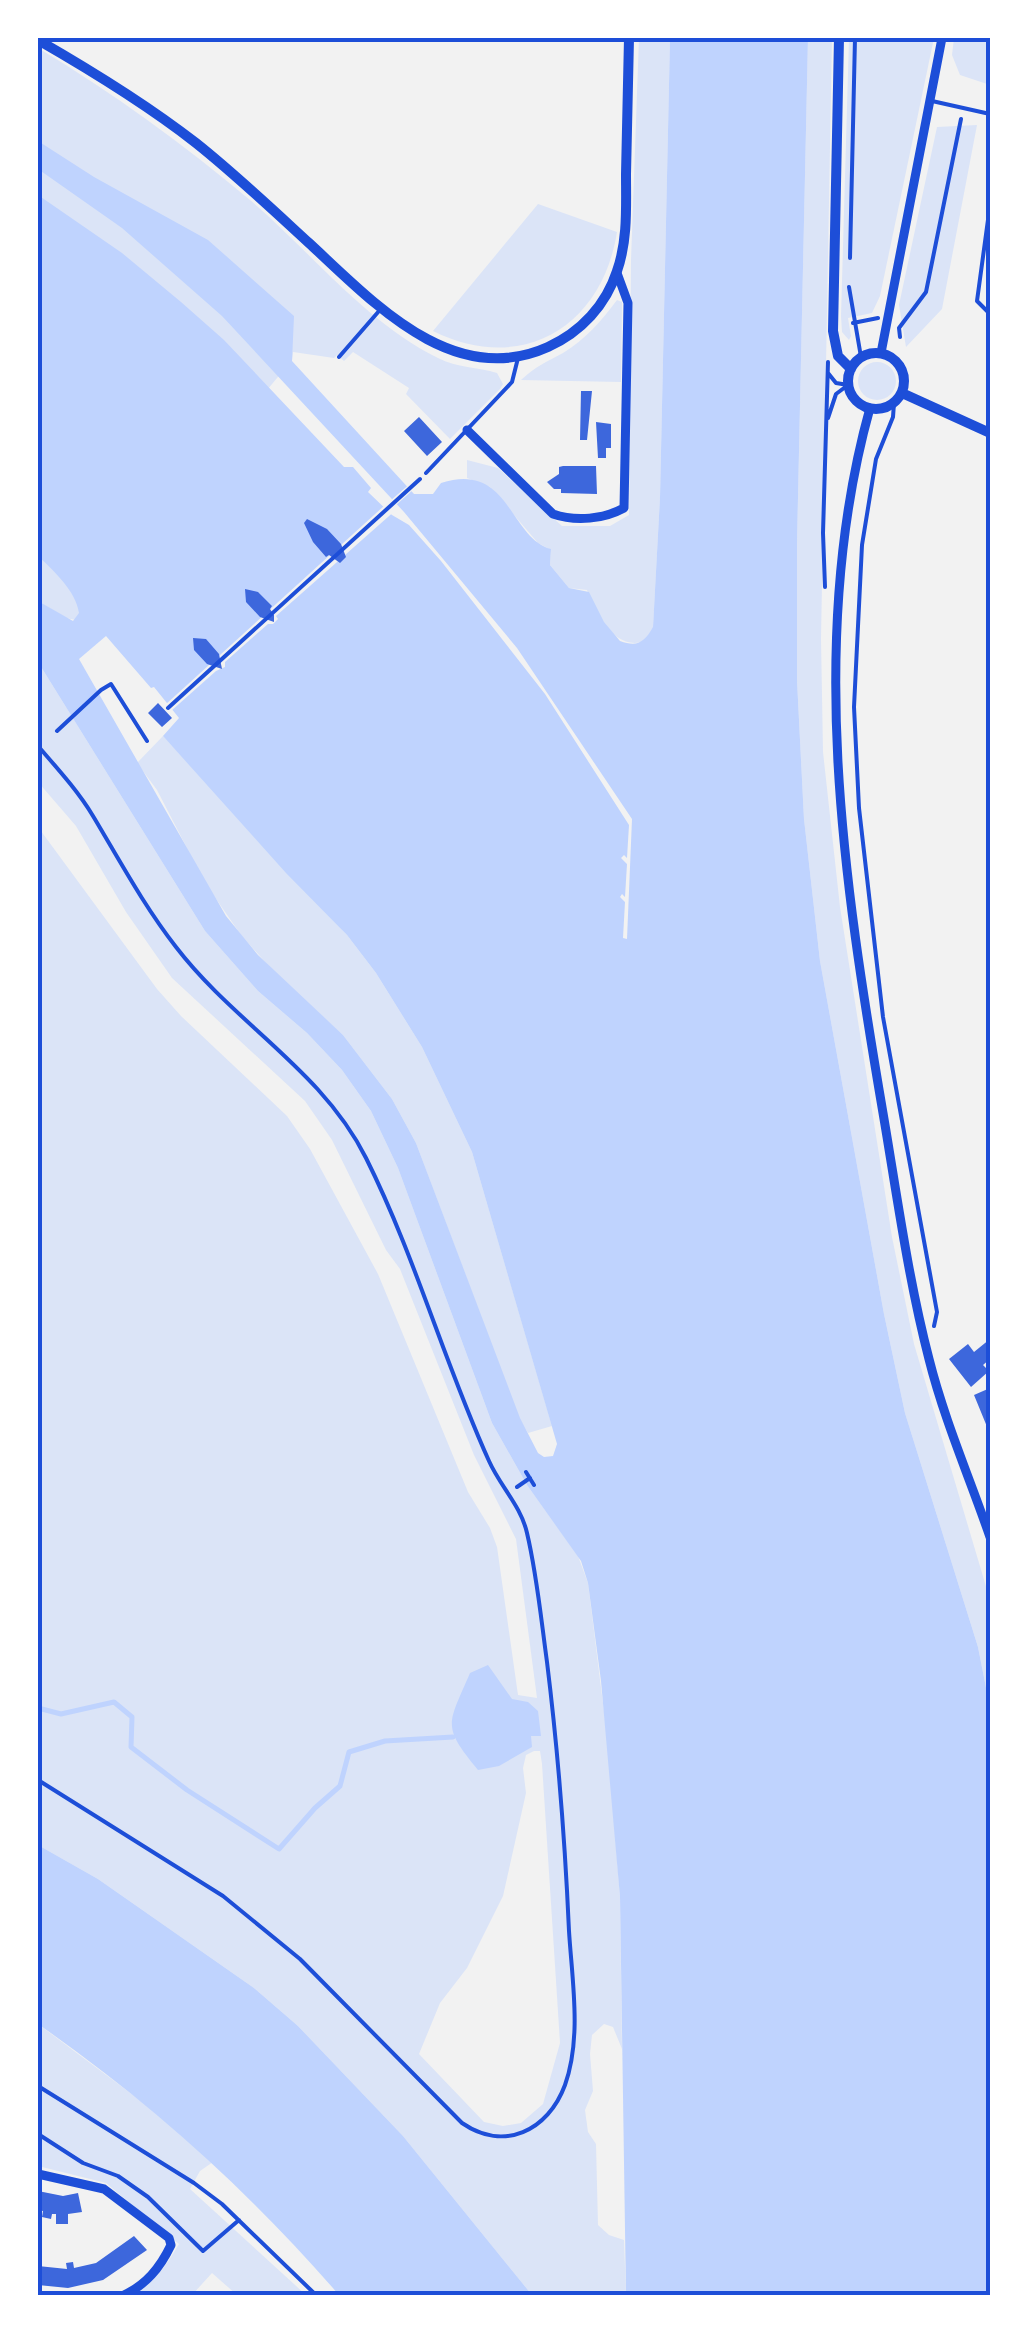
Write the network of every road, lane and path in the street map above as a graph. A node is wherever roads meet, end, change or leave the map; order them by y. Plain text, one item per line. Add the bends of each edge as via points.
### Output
1 (629, 38) edge
2 (839, 38) edge
3 (855, 38) edge
4 (942, 38) edge
5 (38, 40) edge
6 (931, 100) junction
7 (963, 108) junction
8 (990, 114) edge
9 (990, 204) edge
10 (850, 264) dead end
11 (617, 273) junction
12 (849, 284) dead end
13 (380, 309) junction
14 (990, 314) edge
15 (886, 316) junction
16 (853, 323) junction
17 (900, 337) dead end
18 (881, 353) junction
19 (339, 357) dead end
20 (861, 357) junction
21 (518, 358) junction
22 (851, 368) junction
23 (848, 385) junction
24 (902, 392) junction
25 (894, 403) junction
26 (870, 408) junction
27 (826, 423) junction
28 (467, 430) junction
29 (990, 433) edge
30 (426, 473) dead end
31 (416, 482) dead end
32 (839, 613) junction
33 (168, 708) dead end
34 (57, 731) dead end
35 (147, 741) dead end
36 (38, 746) edge
37 (934, 1328) dead end
38 (526, 1472) dead end
39 (530, 1478) junction
40 (522, 1483) dead end
41 (534, 1485) dead end
42 (990, 1537) edge
43 (38, 1780) edge
44 (38, 2086) edge
45 (38, 2134) edge
46 (38, 2174) edge
47 (239, 2220) junction
48 (122, 2296) edge
49 (317, 2296) edge

1 - 11 street via 625,235
2 - 22 street via 833,331 838,356
3 - 10 path
4 - 6 street
5 - 13 street via 196,143
6 - 7 lane
6 - 15 street
7 - 8 lane
7 - 17 path via 926,292 904,320
9 - 14 lane via 977,301
11 - 21 street via 605,299 576,330
11 - 28 street via 628,304 624,508 608,517 554,514
12 - 16 path
13 - 19 lane
13 - 21 street via 446,349
15 - 16 path
15 - 18 street
16 - 20 path
18 - 20 street
18 - 24 street via 901,367
20 - 22 street
21 - 28 lane via 512,382
22 - 23 street
23 - 26 street
23 - 27 path via 836,394
23 - 27 path via 826,371
24 - 25 street
24 - 29 street
25 - 26 street
25 - 37 path via 876,459 862,545 854,707 858,808 882,1017 937,1312
26 - 32 street via 857,456
27 - 32 path via 822,582
28 - 30 lane
31 - 33 path
32 - 42 street via 840,794 868,1025 929,1360
34 - 35 lane via 111,684
36 - 43 lane via 92,815 176,947 341,1115 374,1175 490,1465 527,1530 554,1723 574,2026 565,2084 552,2112 518,2136 474,2131 300,1960 223,1896
38 - 39 path
39 - 40 path
39 - 41 path
44 - 47 path
45 - 47 path via 148,2197 204,2251
46 - 48 street via 104,2189 171,2242 163,2263 140,2288
47 - 49 path

